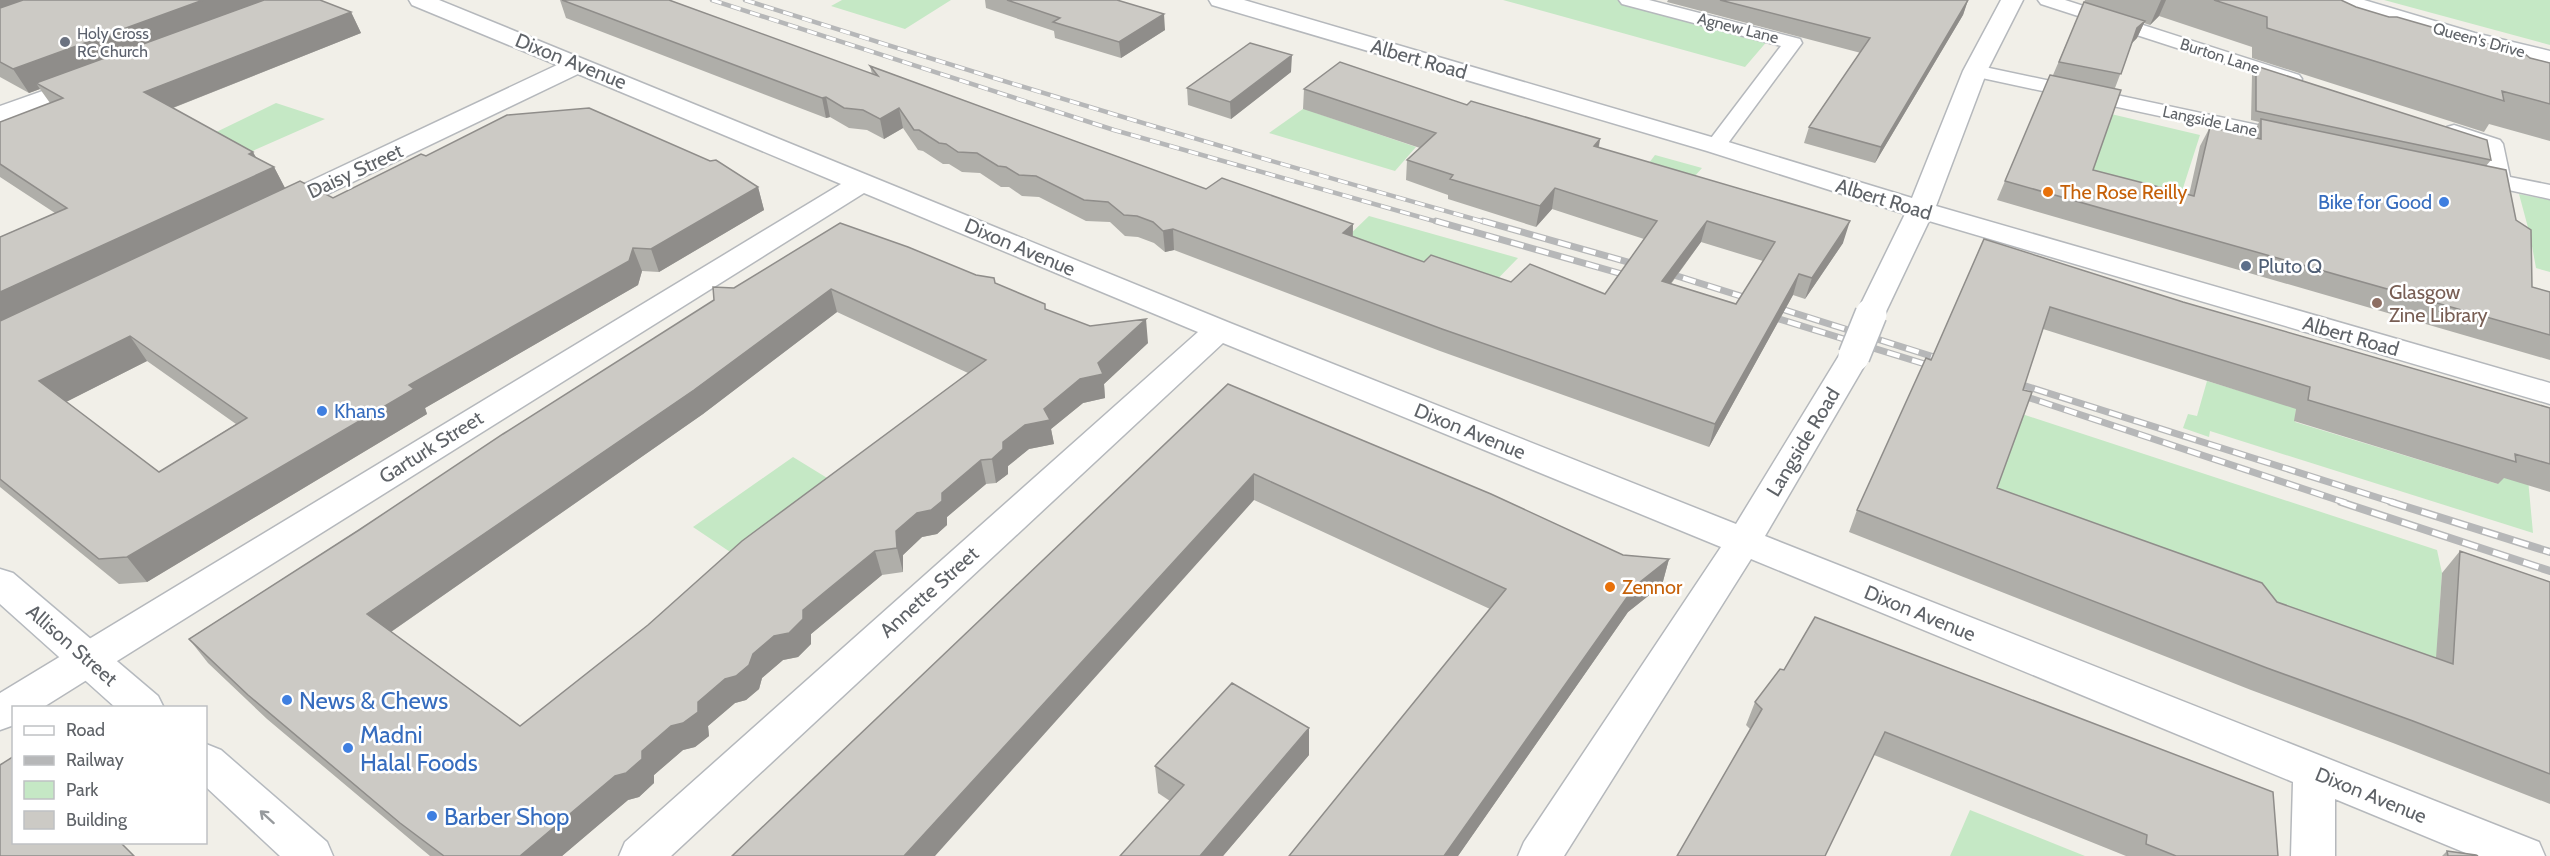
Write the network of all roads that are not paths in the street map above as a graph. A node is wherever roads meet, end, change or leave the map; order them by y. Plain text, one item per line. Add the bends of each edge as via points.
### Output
1 (420, 0) edge
2 (1220, 0) edge
3 (1628, 0) edge
4 (2012, 0) edge
5 (2047, 0) edge
6 (2340, 0) edge
7 (2550, 58) edge
8 (579, 64) junction
9 (1975, 71) junction
10 (112, 72) edge
11 (2315, 86) edge
12 (0, 115) edge
13 (2438, 126) edge
14 (2312, 142) edge
15 (1716, 146) junction
16 (2453, 172) edge
17 (863, 182) junction
18 (2500, 182) junction
19 (2550, 192) edge
20 (1921, 210) junction
21 (257, 217) edge
22 (1219, 330) junction
23 (2550, 394) edge
24 (1744, 542) junction
25 (0, 583) edge
26 (88, 658) junction
27 (142, 706) edge
28 (0, 713) edge
29 (207, 763) edge
30 (2313, 772) junction
31 (311, 856) edge
32 (641, 856) edge
33 (1540, 856) edge
34 (2313, 856) edge
35 (2523, 856) edge

1 - 8 street, Dixon Avenue
2 - 15 street, Albert Road
3 - 15 lane, Agnew Lane via 1793,43
4 - 9 street, Langside Road
5 - 11 lane, Burton Lane
6 - 7 street, Queen's Drive
8 - 17 street, Dixon Avenue
8 - 21 street, Daisy Street
9 - 14 lane, Langside Lane
9 - 20 street, Langside Road
10 - 12 street
13 - 18 lane via 2493,144
15 - 20 street, Albert Road
16 - 18 lane
17 - 22 street, Dixon Avenue
17 - 26 street, Garturk Street
18 - 19 lane
20 - 23 street, Albert Road
20 - 24 street, Langside Road, bridge via 1854,356
22 - 24 street, Dixon Avenue
22 - 32 street, Annette Street
24 - 30 street, Dixon Avenue
24 - 33 street, Langside Road
25 - 26 street, Allison Street
26 - 27 street, Allison Street
26 - 28 street, Garturk Street
31 -> 29 street
30 - 34 street
30 - 35 street, Dixon Avenue

